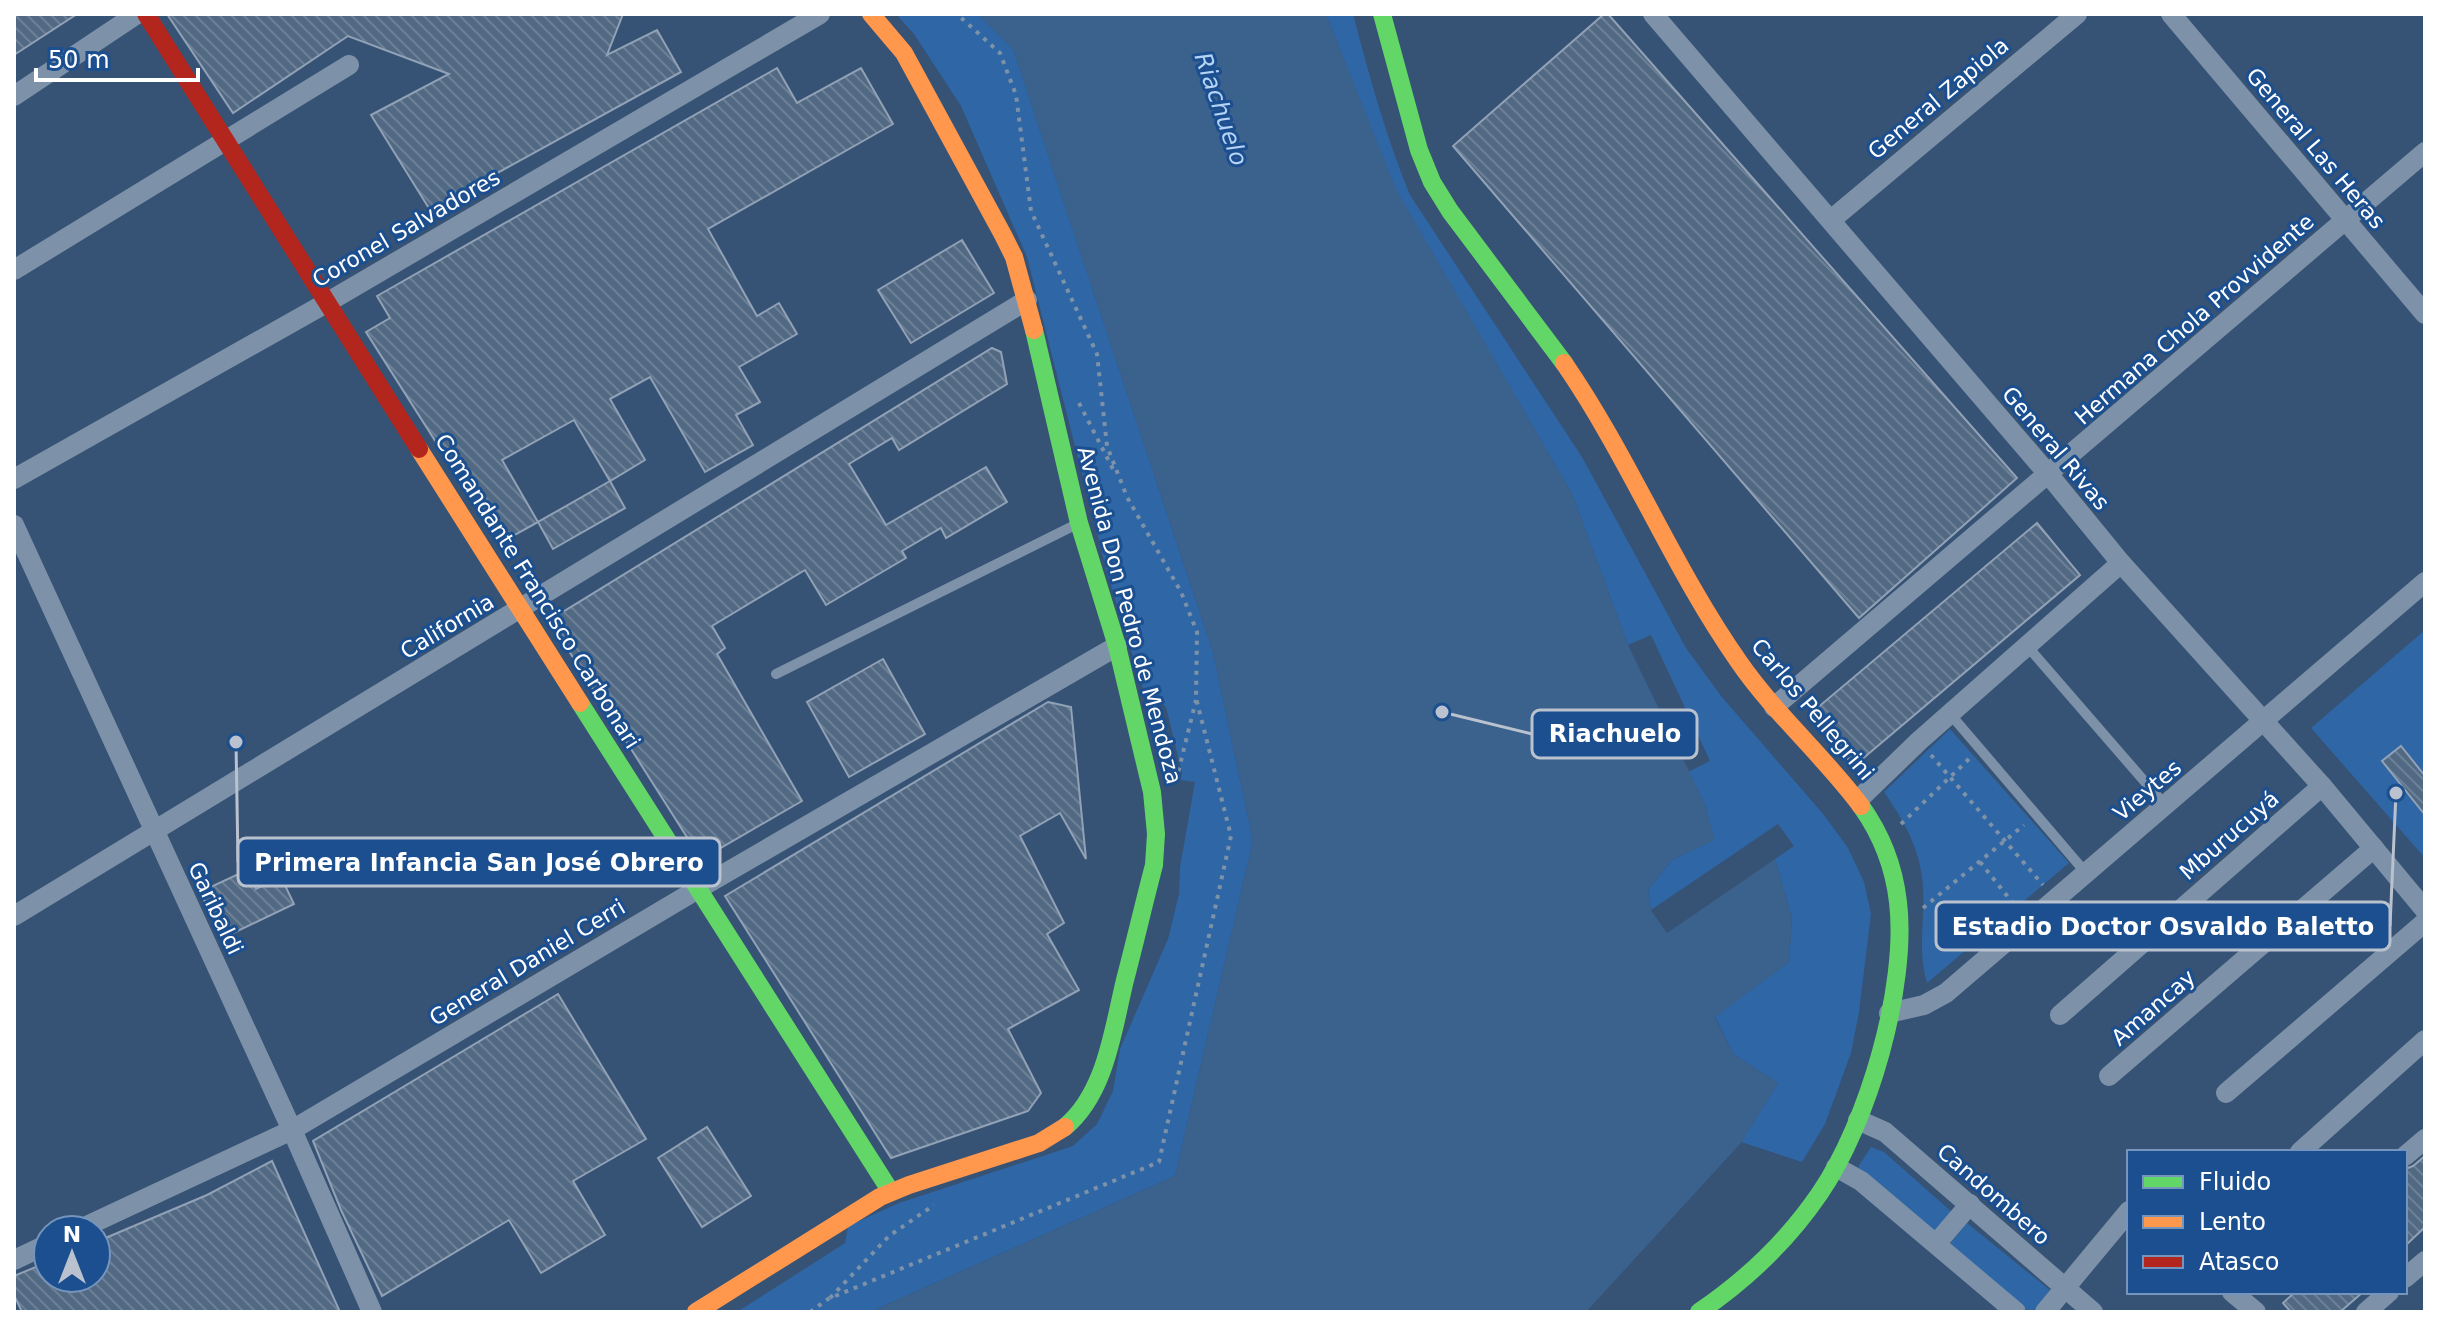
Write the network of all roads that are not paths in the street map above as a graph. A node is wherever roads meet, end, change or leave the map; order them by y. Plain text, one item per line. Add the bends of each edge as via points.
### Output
1 (137, 14) edge
2 (146, 14) edge
3 (820, 14) edge
4 (871, 14) edge
5 (1382, 14) edge
6 (1653, 14) edge
7 (2077, 14) edge
8 (2171, 14) edge
9 (349, 65) dead end
10 (14, 96) edge
11 (224, 141) junction
12 (2425, 152) edge
13 (1831, 220) junction
14 (2346, 220) junction
15 (14, 270) edge
16 (1027, 300) junction
17 (328, 302) junction
18 (2425, 314) edge
19 (2049, 475) junction
20 (14, 479) edge
21 (1079, 523) junction
22 (14, 525) edge
23 (2121, 563) junction
24 (2425, 582) edge
25 (521, 609) junction
26 (1117, 646) junction
27 (2028, 647) junction
28 (776, 674) dead end
29 (1774, 707) junction
30 (1951, 715) junction
31 (2262, 723) junction
32 (2322, 786) junction
33 (1858, 800) junction
34 (2166, 805) junction
35 (155, 831) junction
36 (2374, 848) junction
37 (2086, 873) junction
38 (698, 889) junction
39 (2425, 910) edge
40 (14, 916) edge
41 (2425, 922) edge
42 (1889, 1013) junction
43 (2060, 1015) dead end
44 (2425, 1040) edge
45 (2109, 1076) dead end
46 (2226, 1093) dead end
47 (1858, 1120) junction
48 (292, 1130) junction
49 (2425, 1139) edge
50 (2302, 1150) edge
51 (2407, 1154) edge
52 (1836, 1167) junction
53 (891, 1192) junction
54 (1970, 1204) junction
55 (2127, 1213) edge
56 (112, 1214) edge
57 (1936, 1244) junction
58 (2425, 1261) edge
59 (2407, 1276) edge
60 (2065, 1287) junction
61 (2234, 1294) edge
62 (2387, 1294) edge
63 (372, 1312) edge
64 (696, 1312) edge
65 (1699, 1312) edge
66 (2016, 1312) edge
67 (2045, 1312) edge
68 (2093, 1312) edge
69 (2256, 1312) edge
70 (2366, 1312) edge

1 - 10 street
2 - 11 street, Comandante Francisco Carbonari
3 - 17 street, Coronel Salvadores
4 - 16 street, Avenida Don Pedro de Mendoza via 904,53 988,207 1014,257
5 - 29 street, Carlos Pellegrini via 1430,179 1589,400 1705,608
6 - 13 street, General Rivas
7 - 13 street, General Zapiola
8 - 14 street, General Las Heras
9 - 11 street
11 - 15 street
11 - 17 street, Comandante Francisco Carbonari
12 - 14 street, Hermana Chola Provvidente
13 - 19 street, General Rivas
14 - 18 street, General Las Heras
14 - 19 street, Hermana Chola Provvidente
16 - 21 street, Avenida Don Pedro de Mendoza
16 - 25 street, California
17 - 20 street, Coronel Salvadores
17 - 25 street, Comandante Francisco Carbonari
19 - 23 street, General Rivas
19 - 29 street, Hermana Chola Provvidente
21 - 26 street, Avenida Don Pedro de Mendoza
21 - 28 lane
22 - 35 street, Garibaldi
23 - 27 street
23 - 31 street, General Rivas
24 - 31 street, Vieytes
25 - 35 street, California
25 - 38 street, Comandante Francisco Carbonari
26 - 38 street, General Daniel Cerri
26 - 53 street, Avenida Don Pedro de Mendoza via 1152,792 1156,834 1154,865 1105,1062 1083,1109 1054,1136
27 - 30 street
27 - 34 lane
29 - 33 street, Carlos Pellegrini
30 - 33 street
30 - 37 lane
31 - 32 street, General Rivas
31 - 34 street, Vieytes
32 - 36 street, General Rivas
32 - 43 street, Mburucuyá
33 - 42 street, Carlos Pellegrini via 1893,870 1899,927
34 - 37 street, Vieytes
35 - 40 street, California
35 - 48 street, Garibaldi
36 - 39 street, General Rivas
36 - 45 street, Amancay
37 - 42 street, Vieytes via 1946,993 1924,1005
38 - 48 street, General Daniel Cerri
38 - 53 street, Comandante Francisco Carbonari
41 - 46 street
42 - 47 street, Carlos Pellegrini
44 - 50 street
47 - 52 street, Carlos Pellegrini
47 - 54 street, Candombero via 1885,1132
48 - 56 street, General Daniel Cerri
48 - 63 street, Garibaldi
49 - 51 street
52 - 57 street via 1861,1181
52 - 65 street, Carlos Pellegrini via 1807,1213
53 - 64 street, Avenida Don Pedro de Mendoza
54 - 57 street
54 - 60 street, Candombero
55 - 60 street
57 - 66 street
58 - 59 street
60 - 67 street
60 - 68 street, Candombero
61 - 69 street
62 - 70 street

